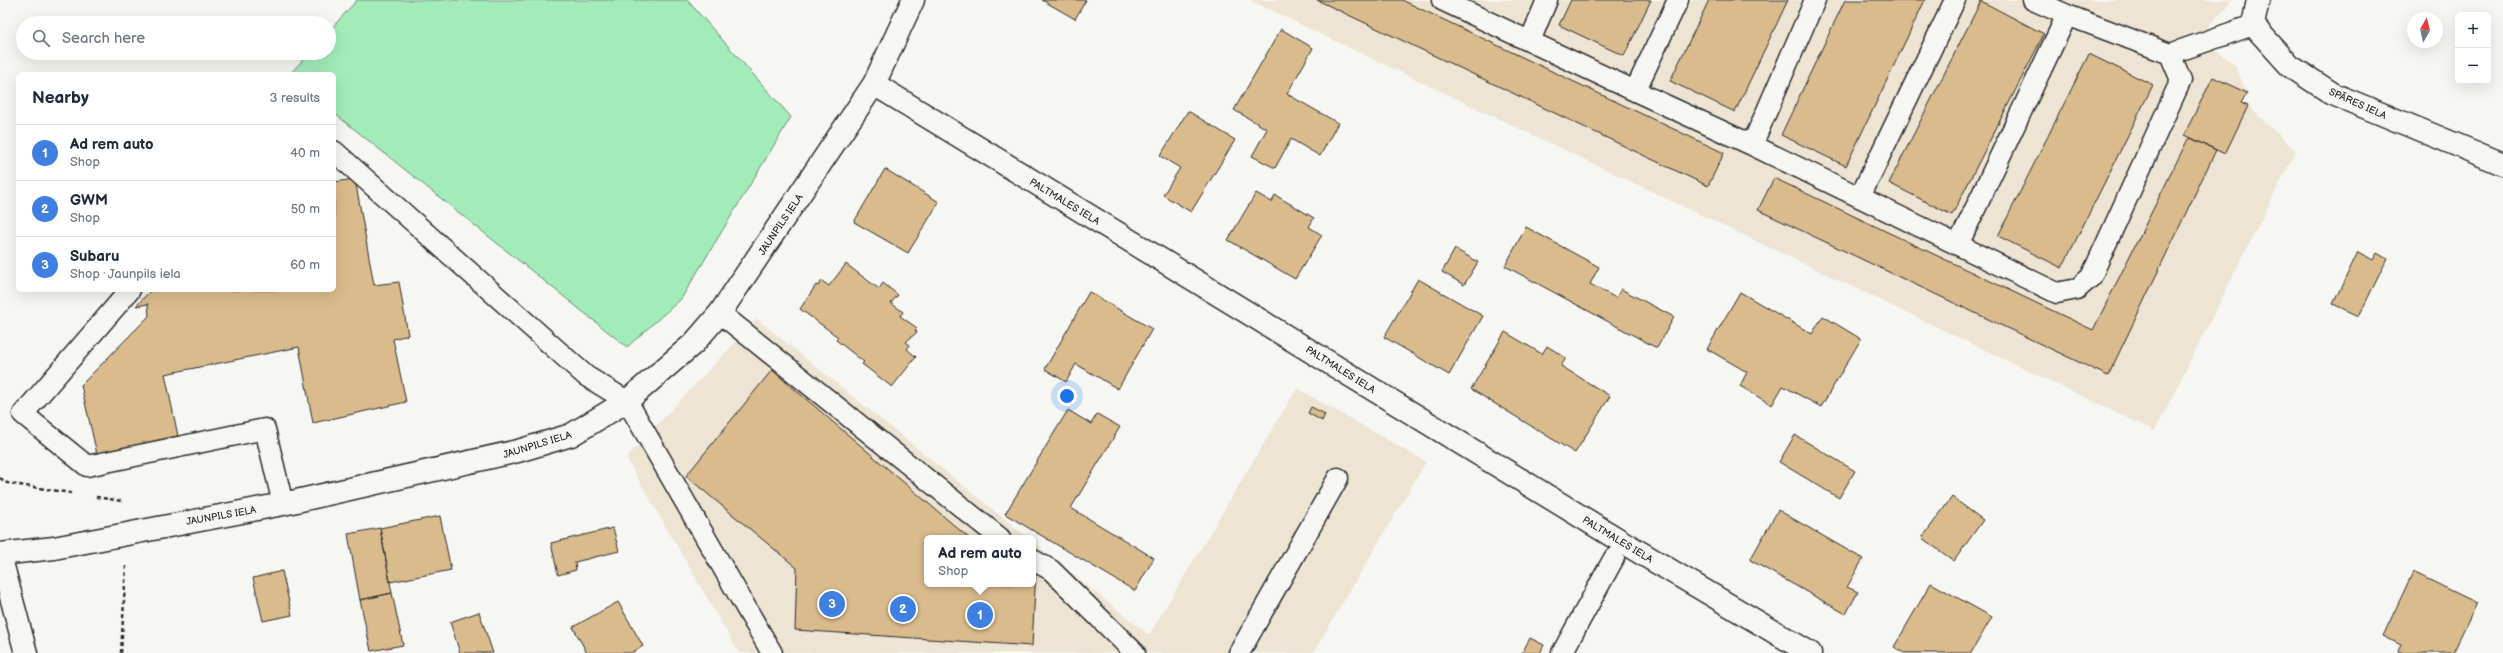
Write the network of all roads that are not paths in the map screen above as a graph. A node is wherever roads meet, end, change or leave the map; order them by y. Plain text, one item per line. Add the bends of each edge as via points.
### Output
1 (913, 0) edge
2 (1442, 0) edge
3 (1547, 0) edge
4 (1678, 0) edge
5 (1816, 0) edge
6 (1955, 0) edge
7 (2033, 0) edge
8 (2258, 0) edge
9 (2066, 15) junction
10 (2253, 24) junction
11 (1530, 40) junction
12 (2170, 54) junction
13 (874, 84) junction
14 (1635, 90) junction
15 (1752, 145) junction
16 (336, 153) edge
17 (2503, 164) edge
18 (1860, 197) junction
19 (1958, 245) junction
20 (128, 292) edge
21 (720, 313) junction
22 (627, 401) junction
23 (1338, 478) dead end
24 (283, 504) junction
25 (996, 535) edge
26 (0, 554) edge
27 (1614, 558) dead end
28 (1036, 562) edge
29 (26, 653) edge
30 (772, 653) edge
31 (1135, 653) edge
32 (1239, 653) edge
33 (1562, 653) edge
34 (1810, 653) edge

1 - 13 street, JAUNPILS IELA
2 - 11 lane
3 - 11 lane
4 - 14 lane
5 - 15 lane
6 - 18 lane
7 - 9 lane
8 - 10 street
9 - 12 lane
9 - 19 lane
10 - 12 lane
10 - 17 street, SPĀRES IELA via 2290,66 2333,94
11 - 14 lane
12 - 19 lane via 2181,80 2091,277 2077,289 2057,293
13 - 21 street, JAUNPILS IELA
13 - 34 street, PALTMALES IELA
14 - 15 lane
15 - 18 lane
16 - 22 lane via 586,376
18 - 19 lane
20 - 24 lane via 23,414 87,466 265,429
21 - 22 street, JAUNPILS IELA via 694,343
21 - 25 lane
22 - 24 street, JAUNPILS IELA via 571,435 518,451
22 - 30 lane
23 - 32 lane
24 - 26 street, JAUNPILS IELA via 54,548
26 - 29 street, JAUNPILS IELA
27 - 33 lane
28 - 31 lane via 1051,570

